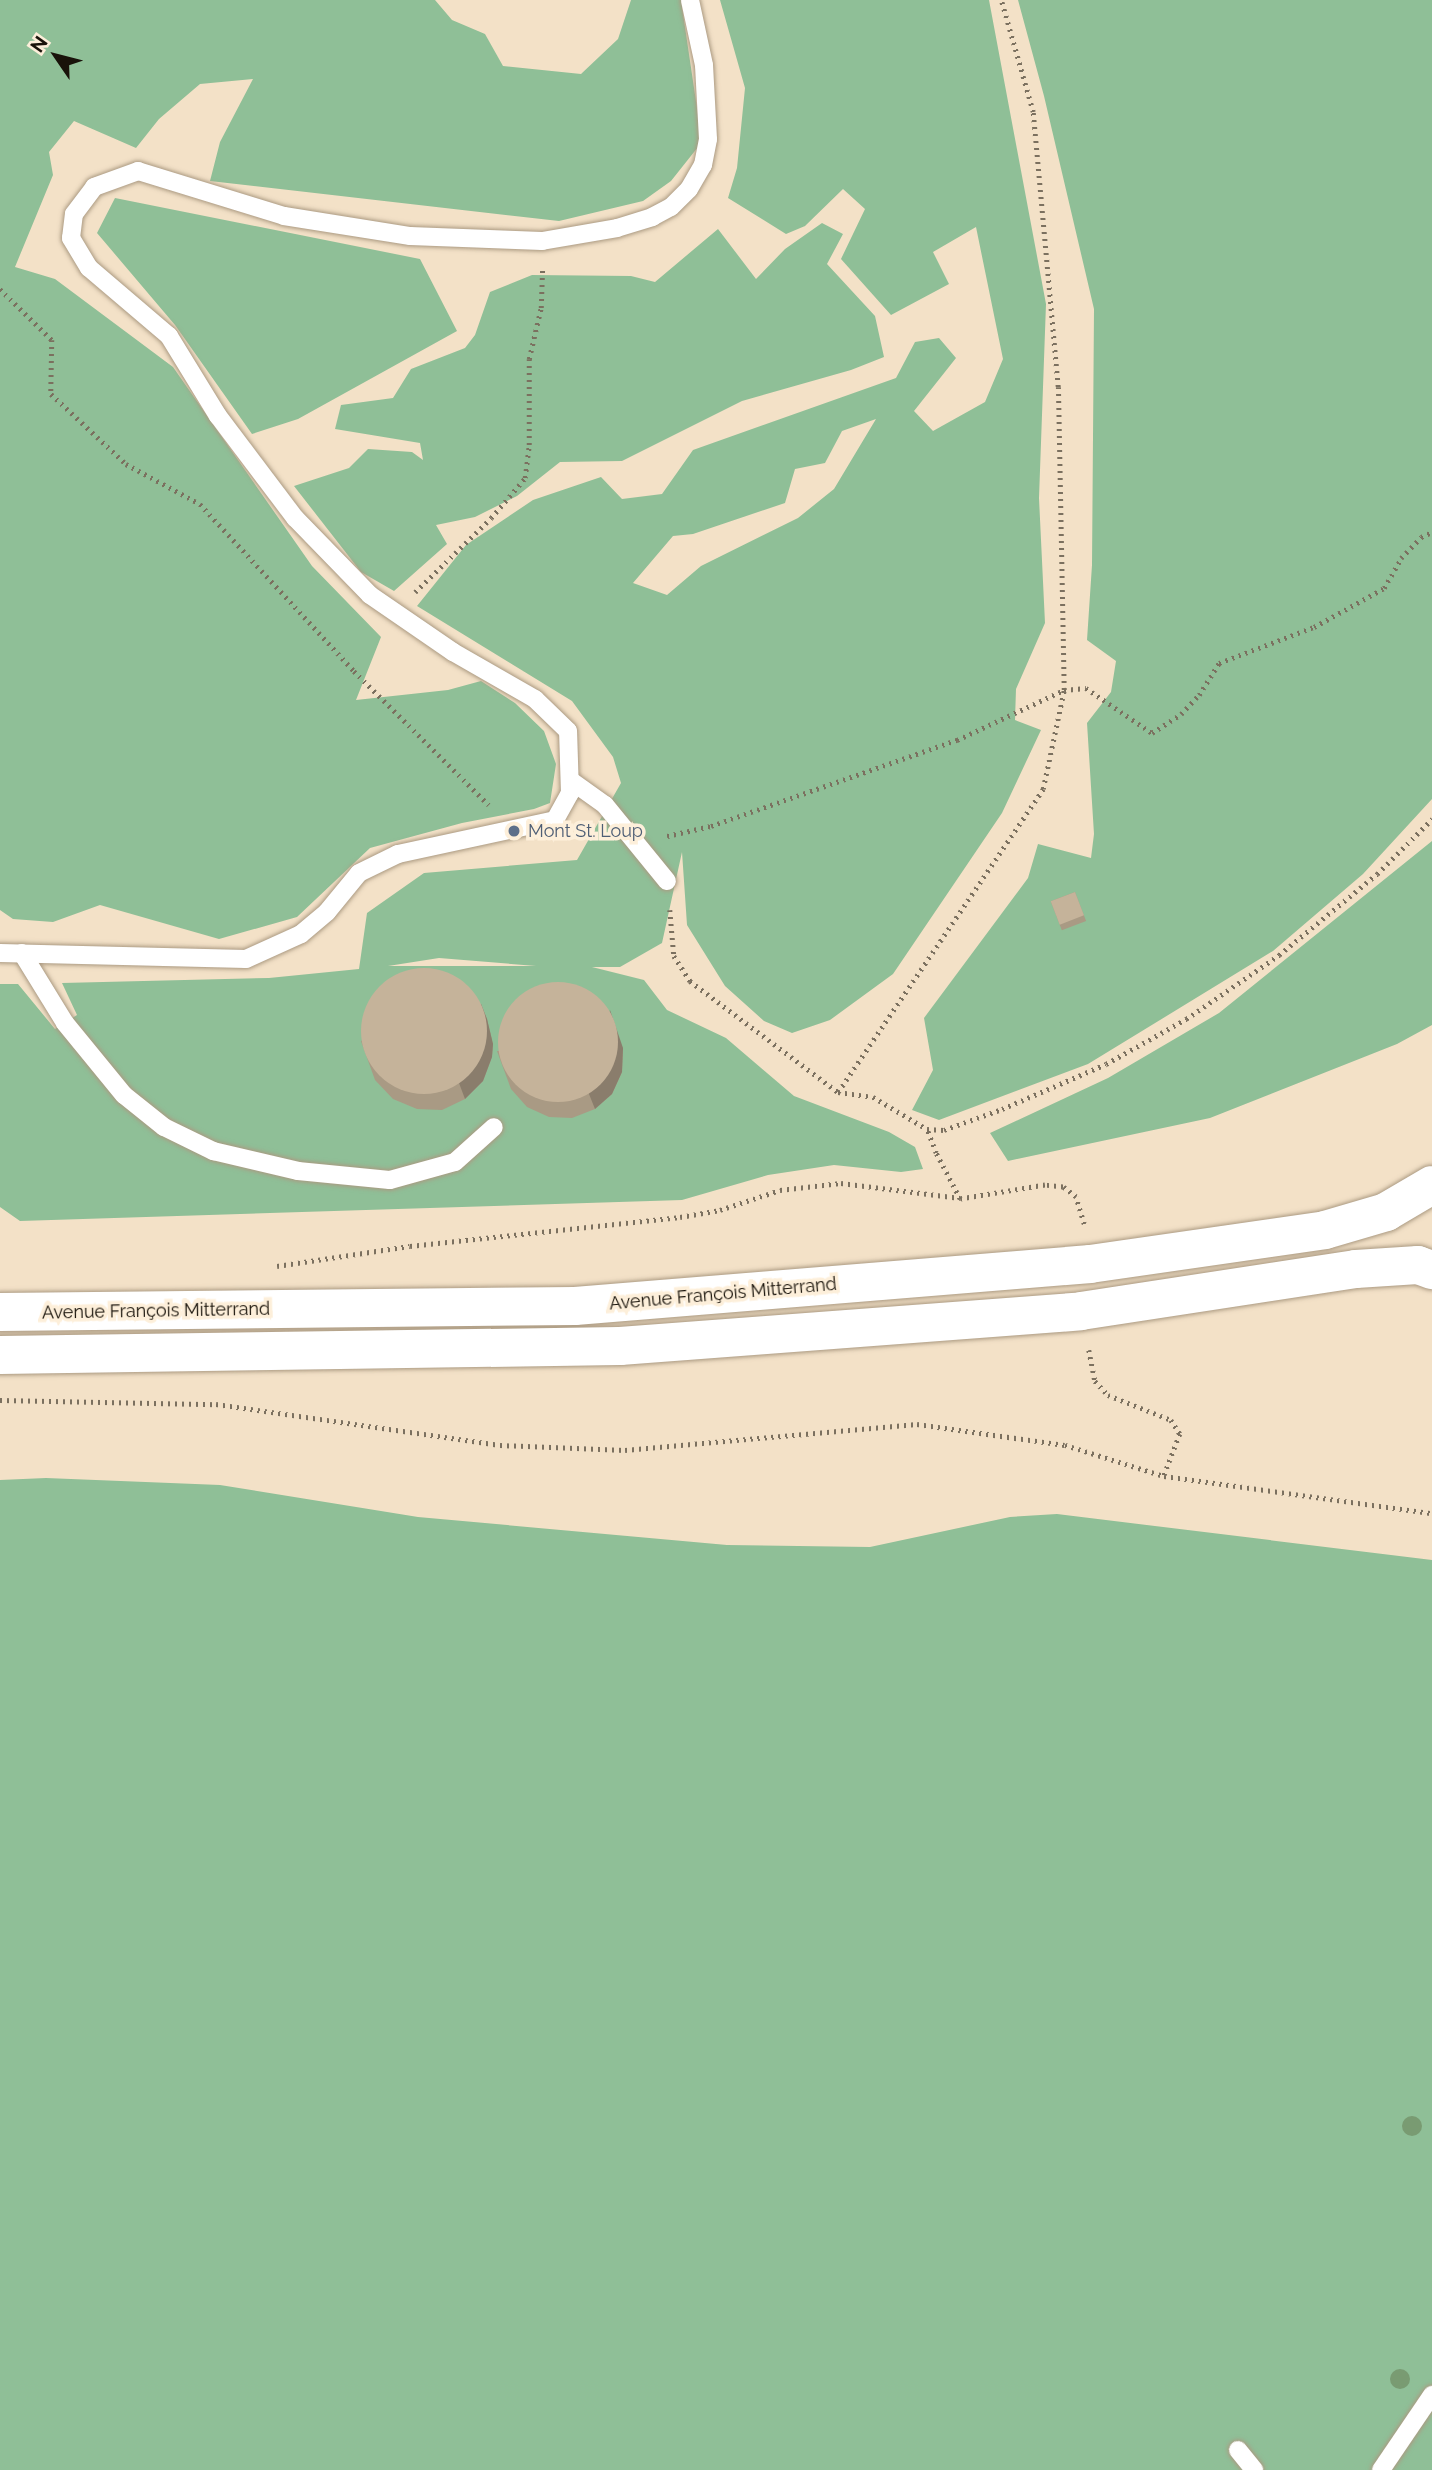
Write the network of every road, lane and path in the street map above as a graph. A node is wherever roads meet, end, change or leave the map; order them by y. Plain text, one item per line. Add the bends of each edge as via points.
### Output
1 (690, 0) edge
2 (1001, 0) edge
3 (542, 241) junction
4 (0, 289) edge
5 (1432, 531) edge
6 (396, 613) junction
7 (1064, 690) junction
8 (570, 780) junction
9 (1432, 819) edge
10 (514, 831) junction
11 (635, 843) junction
12 (667, 881) joint
13 (0, 953) edge
14 (22, 953) junction
15 (838, 1092) junction
16 (494, 1127) dead end
17 (927, 1129) junction
18 (1432, 1185) edge
19 (960, 1199) junction
20 (1083, 1212) dead end
21 (263, 1268) dead end
22 (1432, 1270) edge
23 (0, 1312) edge
24 (0, 1355) edge
25 (1091, 1359) dead end
26 (0, 1400) edge
27 (1164, 1476) junction
28 (1432, 1513) edge
29 (1432, 2395) edge
30 (1238, 2450) dead end
31 (1254, 2470) edge
32 (1381, 2470) edge

1 - 3 lane via 704,65 708,139 703,165 689,189 652,217
2 - 7 path via 1033,112 1058,387
3 - 6 path via 541,308 529,359 525,478
3 - 6 lane via 410,236 284,216 138,171 94,187 74,214 71,238 89,268 169,336 218,416 295,518 370,595
4 - 10 path via 52,340 51,394 126,464 200,504 354,671
5 - 7 path via 1401,558 1384,588 1314,627 1219,663 1181,714 1152,733 1086,688
6 - 8 lane via 535,699 568,731
7 - 11 path via 945,744 711,826
7 - 15 path via 1043,789
8 - 10 lane via 570,793 555,820
8 - 11 lane via 605,805
9 - 17 path via 1377,874 1279,955 1185,1019 1106,1064 1014,1104 944,1130
10 - 14 lane via 398,854 359,873 327,912 301,934 246,959
11 - 12 lane
12 - 15 path via 674,956 690,981
13 - 14 lane
14 - 16 lane via 65,1023 124,1095 164,1127 213,1151 298,1171 390,1180 455,1162
15 - 17 path via 873,1097
17 - 19 path
18 - 23 main road, Avenue François Mitterrand via 1386,1212 1325,1230 1090,1264 575,1306
19 - 20 path via 1045,1185 1063,1187 1076,1197
19 - 21 path via 841,1183 780,1190 720,1210 680,1217 410,1246
22 - 24 main road via 1418,1265 1356,1269 1081,1311 620,1346
25 - 27 path via 1095,1381 1108,1395 1171,1420 1176,1427 1180,1434
26 - 27 path via 216,1404 500,1445 625,1450 917,1424 1065,1445
27 - 28 path
29 - 32 lane
30 - 31 lane

